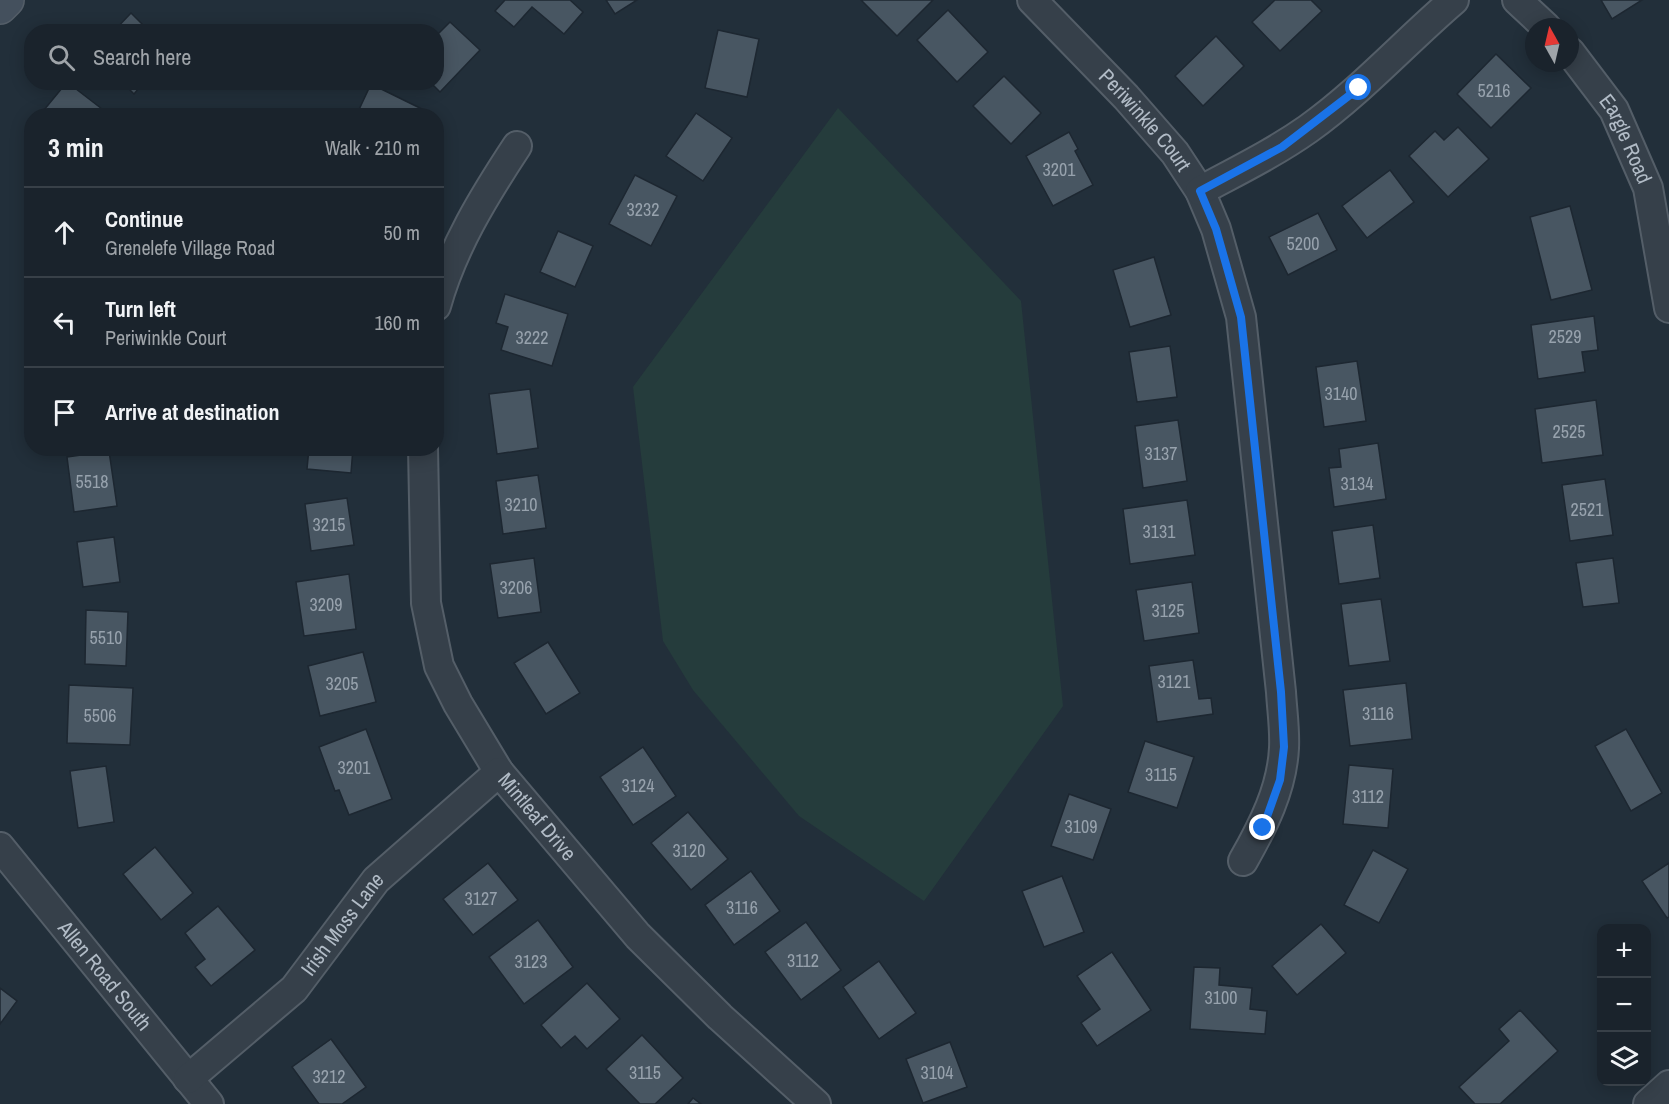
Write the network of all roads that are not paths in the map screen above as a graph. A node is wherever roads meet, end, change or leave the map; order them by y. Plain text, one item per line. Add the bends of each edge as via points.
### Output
1 (7, 0) edge
2 (1032, 0) edge
3 (1454, 0) edge
4 (1517, 0) edge
5 (0, 7) edge
6 (1536, 18) edge
7 (1579, 64) edge
8 (517, 146) dead end
9 (1200, 191) junction
10 (444, 282) edge
11 (1669, 308) edge
12 (423, 456) edge
13 (499, 772) junction
14 (0, 847) edge
15 (1243, 861) dead end
16 (189, 1078) junction
17 (1669, 1085) edge
18 (209, 1104) edge
19 (816, 1104) edge
20 (1648, 1104) edge

1 - 5 main road
2 - 9 street, Periwinkle Court via 1126,97 1175,153
3 - 9 street via 1311,127
4 - 6 street
7 - 11 street, Eargle Road via 1614,110 1648,188
8 - 10 street via 452,259
9 - 15 street, Periwinkle Court via 1216,229 1241,317 1282,703 1284,747 1280,780 1263,828
12 - 13 street, Mintleaf Drive via 426,603 433,639 440,666 458,704
13 - 16 street, Irish Moss Lane via 376,880 294,988
13 - 19 street, Mintleaf Drive via 638,936
14 - 16 street, Allen Road South
16 - 18 street, Allen Road South
17 - 20 street

